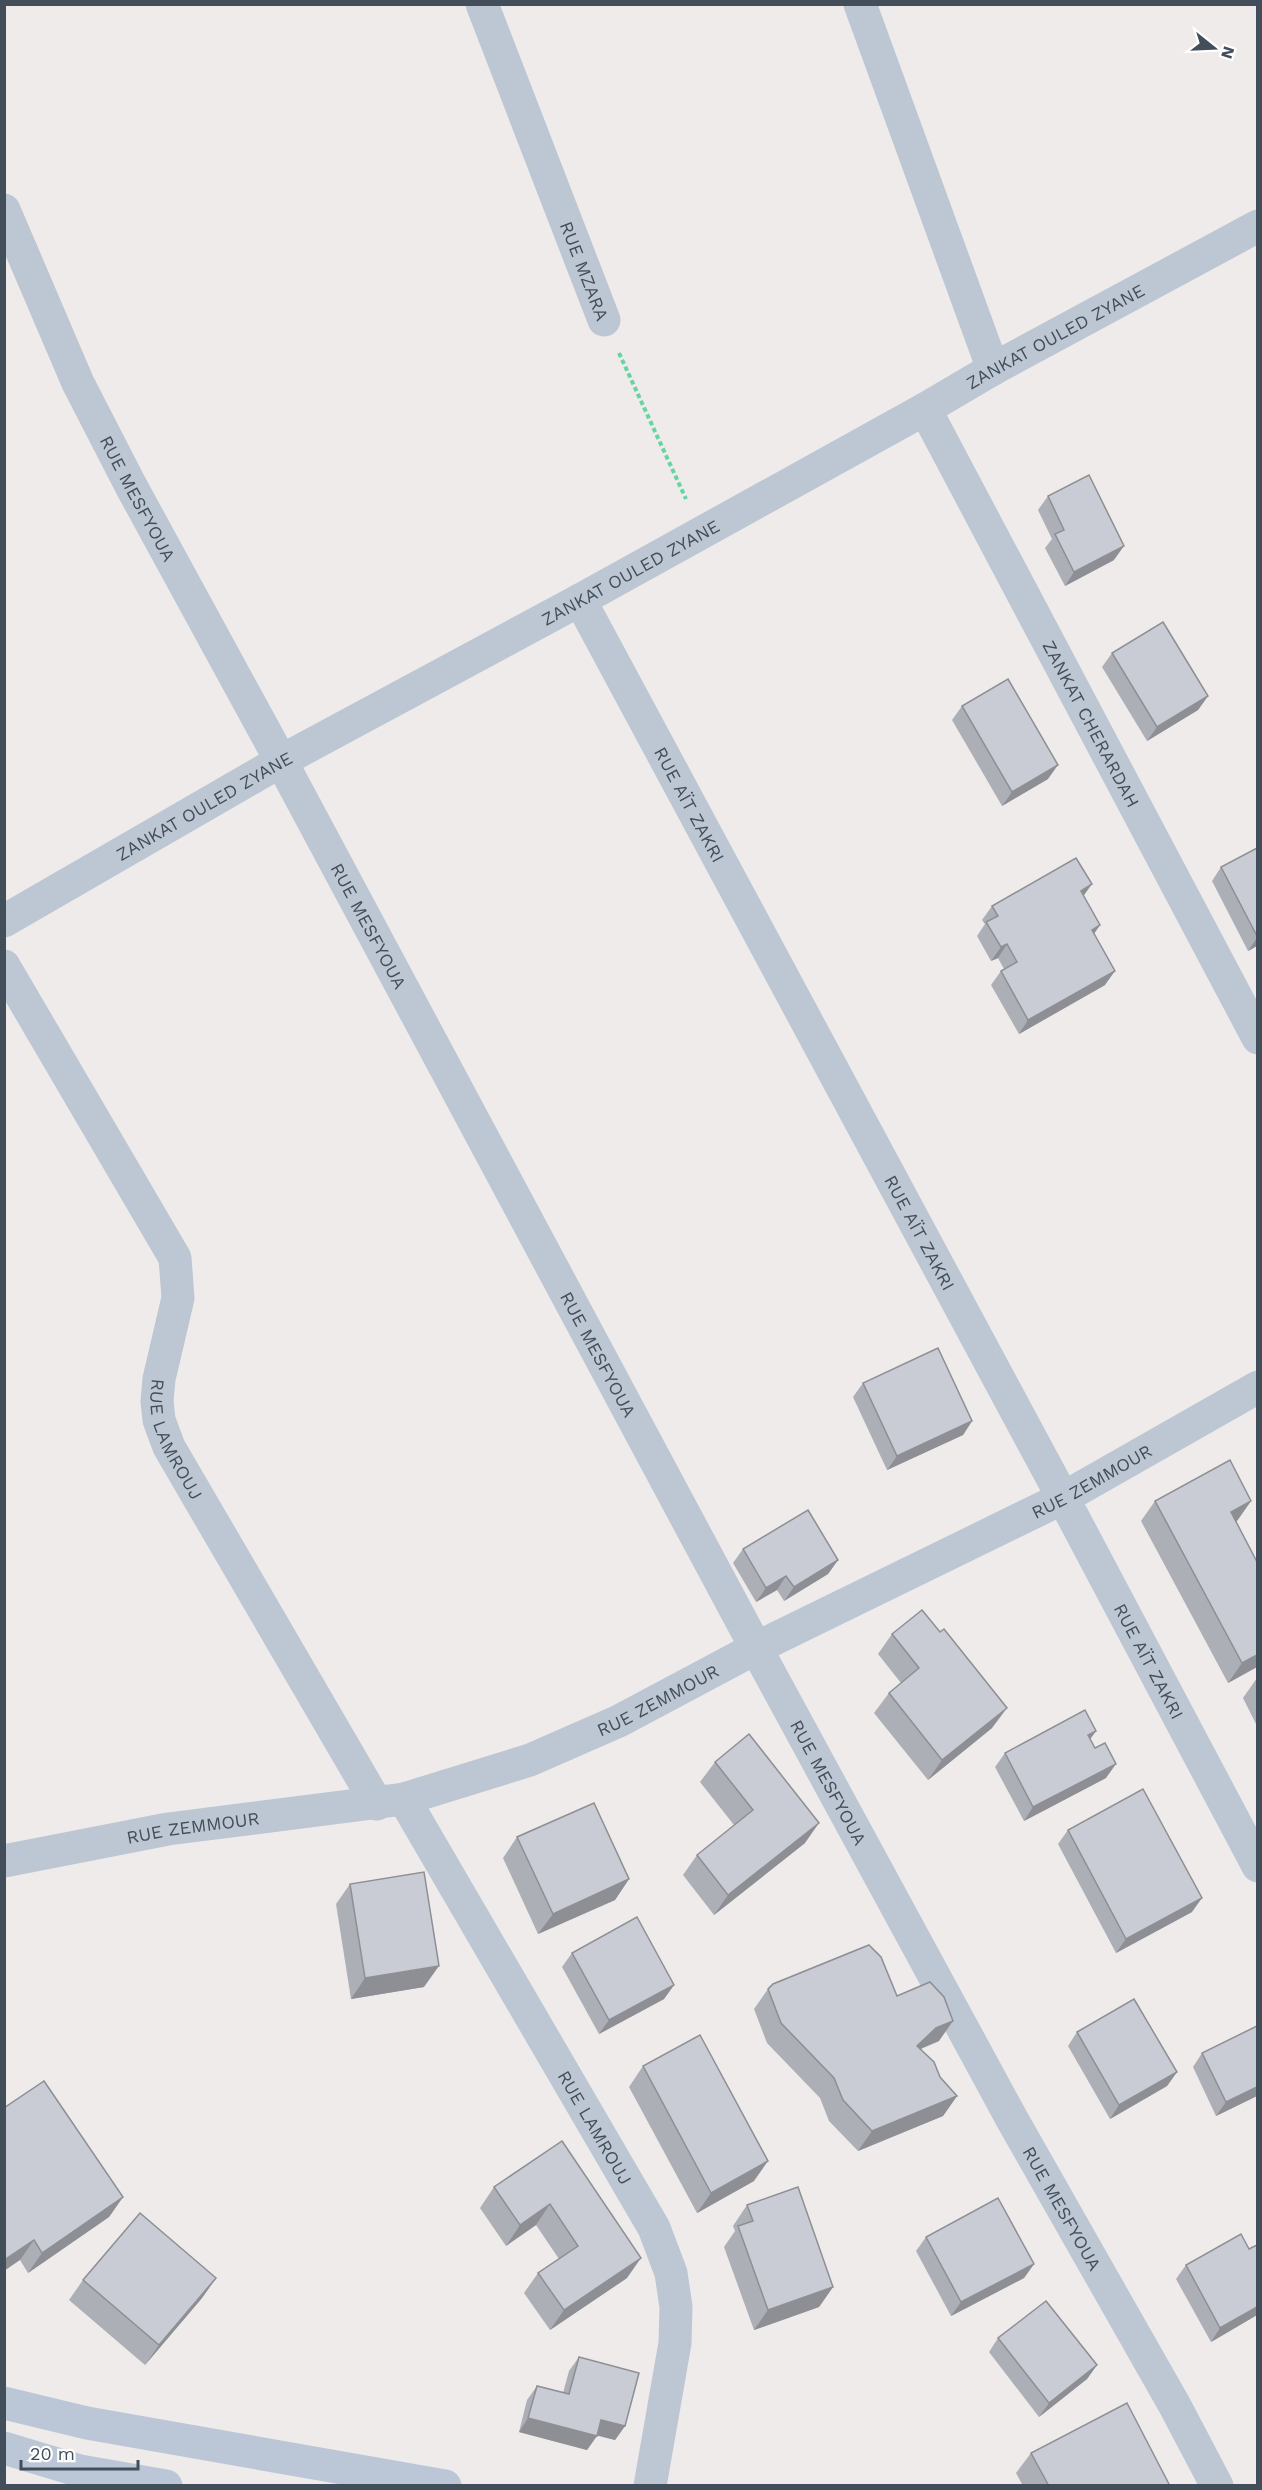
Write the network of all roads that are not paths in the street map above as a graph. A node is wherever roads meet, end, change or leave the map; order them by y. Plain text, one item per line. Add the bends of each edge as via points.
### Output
1 (483, 4) edge
2 (860, 4) edge
3 (4, 210) edge
4 (1257, 226) edge
5 (604, 320) road end
6 (993, 369) junction
7 (926, 409) junction
8 (580, 600) junction
9 (281, 761) junction
10 (4, 921) edge
11 (4, 966) edge
12 (1257, 1038) edge
13 (1257, 1387) edge
14 (1063, 1498) junction
15 (756, 1648) junction
16 (390, 1801) junction
17 (4, 1862) edge
18 (1257, 1866) edge
19 (4, 2403) edge
20 (4, 2448) edge
21 (166, 2486) edge
22 (445, 2486) edge
23 (650, 2486) edge
24 (1217, 2486) edge

1 - 5 street, RUE MZARA
2 - 6 street
3 - 9 street, RUE MESFYOUA via 78,383
4 - 6 street, ZANKAT OULED ZYANE
6 - 7 street, ZANKAT OULED ZYANE
7 - 8 street, ZANKAT OULED ZYANE
7 - 12 street, ZANKAT CHERARDAH
8 - 9 street, ZANKAT OULED ZYANE
8 - 14 street, RUE AÏT ZAKRI
9 - 10 street, ZANKAT OULED ZYANE
9 - 15 street, RUE MESFYOUA
11 - 16 street, RUE LAMROUJ via 175,1258 178,1298 157,1401 169,1447
13 - 14 street, RUE ZEMMOUR
14 - 15 street, RUE ZEMMOUR
14 - 18 street, RUE AÏT ZAKRI
15 - 16 street, RUE ZEMMOUR via 619,1721 530,1760
15 - 24 street, RUE MESFYOUA
16 - 17 street, RUE ZEMMOUR via 168,1829
16 - 23 street, RUE LAMROUJ via 654,2228 671,2273 676,2307 675,2343
19 - 22 main road via 87,2423
20 - 21 main road via 80,2470

